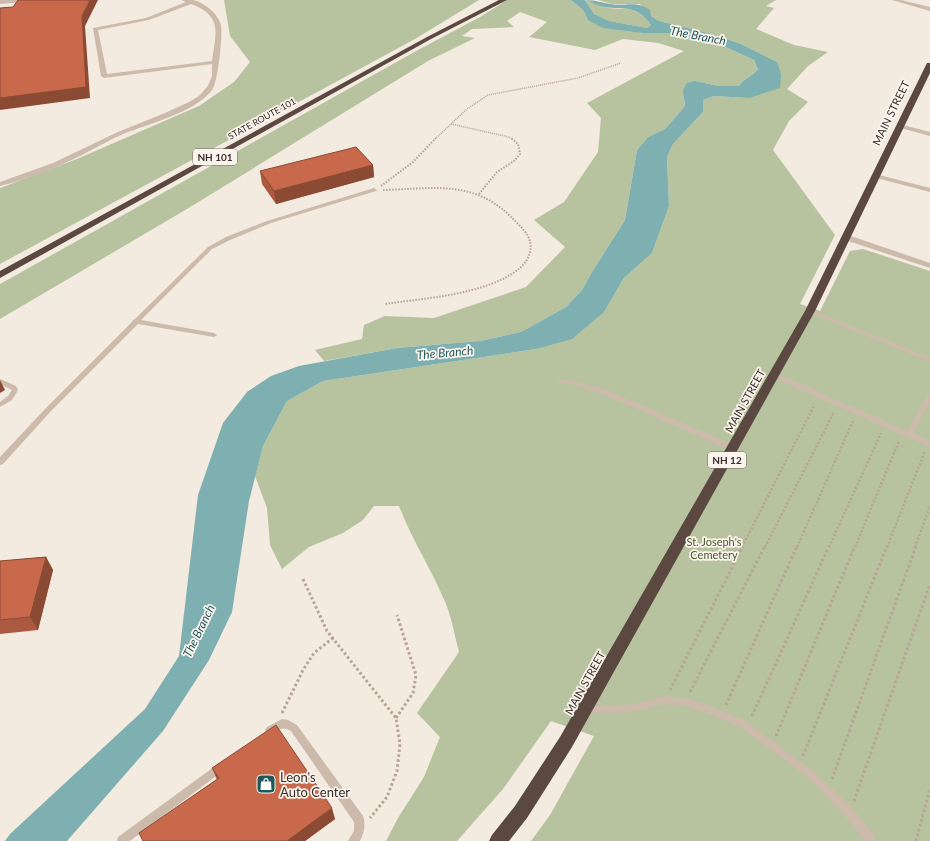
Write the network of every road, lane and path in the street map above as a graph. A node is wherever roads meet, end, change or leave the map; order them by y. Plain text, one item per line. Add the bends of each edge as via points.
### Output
1 (26, 0) edge
2 (184, 0) edge
3 (488, 0) edge
4 (504, 0) edge
5 (895, 0) edge
6 (194, 1) edge
7 (0, 2) edge
8 (930, 9) edge
9 (429, 38) junction
10 (215, 62) junction
11 (621, 63) dead end
12 (930, 65) edge
13 (450, 124) junction
14 (899, 126) junction
15 (930, 134) edge
16 (875, 176) junction
17 (0, 184) edge
18 (374, 190) junction
19 (930, 190) edge
20 (479, 194) junction
21 (845, 237) junction
22 (930, 266) edge
23 (0, 275) edge
24 (385, 304) dead end
25 (810, 311) junction
26 (135, 321) junction
27 (214, 335) dead end
28 (930, 360) edge
29 (774, 375) junction
30 (0, 381) edge
31 (561, 381) dead end
32 (820, 394) junction
33 (930, 396) edge
34 (839, 403) junction
35 (0, 405) edge
36 (857, 411) junction
37 (886, 424) junction
38 (906, 433) junction
39 (929, 443) edge
40 (734, 448) junction
41 (0, 462) edge
42 (930, 506) edge
43 (303, 579) dead end
44 (930, 584) edge
45 (397, 616) dead end
46 (333, 638) junction
47 (664, 700) junction
48 (685, 702) junction
49 (585, 709) junction
50 (722, 715) junction
51 (396, 718) junction
52 (278, 724) junction
53 (747, 727) junction
54 (260, 738) edge
55 (772, 746) junction
56 (229, 761) edge
57 (799, 766) junction
58 (930, 788) edge
59 (828, 791) junction
60 (850, 813) junction
61 (360, 826) junction
62 (122, 841) edge
63 (353, 841) edge
64 (498, 841) edge
65 (871, 841) edge
66 (916, 841) edge

1 - 7 street
2 - 6 street
3 - 9 highway, STATE ROUTE 101 / NH 101
4 - 9 highway, STATE ROUTE 101 / NH 101
5 - 8 street
6 - 10 street via 217,19 220,32
6 - 10 street via 147,20 95,29 104,76
9 - 23 highway, STATE ROUTE 101 / NH 101
10 - 17 street via 214,82 196,101 72,157
11 - 13 path via 578,78 488,94
12 - 14 highway, MAIN STREET / NH 12
13 - 18 path via 412,163
13 - 20 path via 509,137 518,144 520,154 497,172
14 - 15 street
14 - 16 highway, MAIN STREET / NH 12
16 - 19 lane
16 - 21 highway, MAIN STREET / NH 12
18 - 20 path via 457,190
18 - 26 lane via 226,238 210,248
20 - 24 path via 503,209 528,236 532,245 527,262 500,281 480,287
21 - 22 street
21 - 25 highway, MAIN STREET / NH 12
25 - 28 lane
25 - 29 highway, MAIN STREET / NH 12
26 - 27 lane
26 - 41 lane
29 - 32 lane
29 - 40 highway, MAIN STREET / NH 12
30 - 35 lane via 15,390 10,398
31 - 40 lane via 605,392
32 - 34 lane
32 - 47 path
33 - 38 lane
34 - 36 lane
34 - 48 path
36 - 37 lane
36 - 50 path
37 - 38 lane
37 - 53 path
38 - 39 lane
38 - 55 path
39 - 57 path
40 - 49 highway, MAIN STREET / NH 12
42 - 59 path
43 - 46 path via 319,615
44 - 60 path
45 - 51 path via 417,682 412,697
46 - 51 path
46 - 52 path via 314,653 303,670
47 - 48 lane
47 - 49 lane via 620,709
48 - 50 lane
49 - 64 highway, MAIN STREET / NH 12 via 521,812
50 - 53 lane
51 - 61 path via 401,733 402,750 399,765 388,796 379,809
52 - 54 lane
52 - 61 lane via 290,724 294,728 359,820
53 - 55 lane
55 - 57 lane
56 - 62 lane
57 - 59 lane
58 - 66 path
59 - 60 lane
60 - 65 lane
61 - 63 lane

